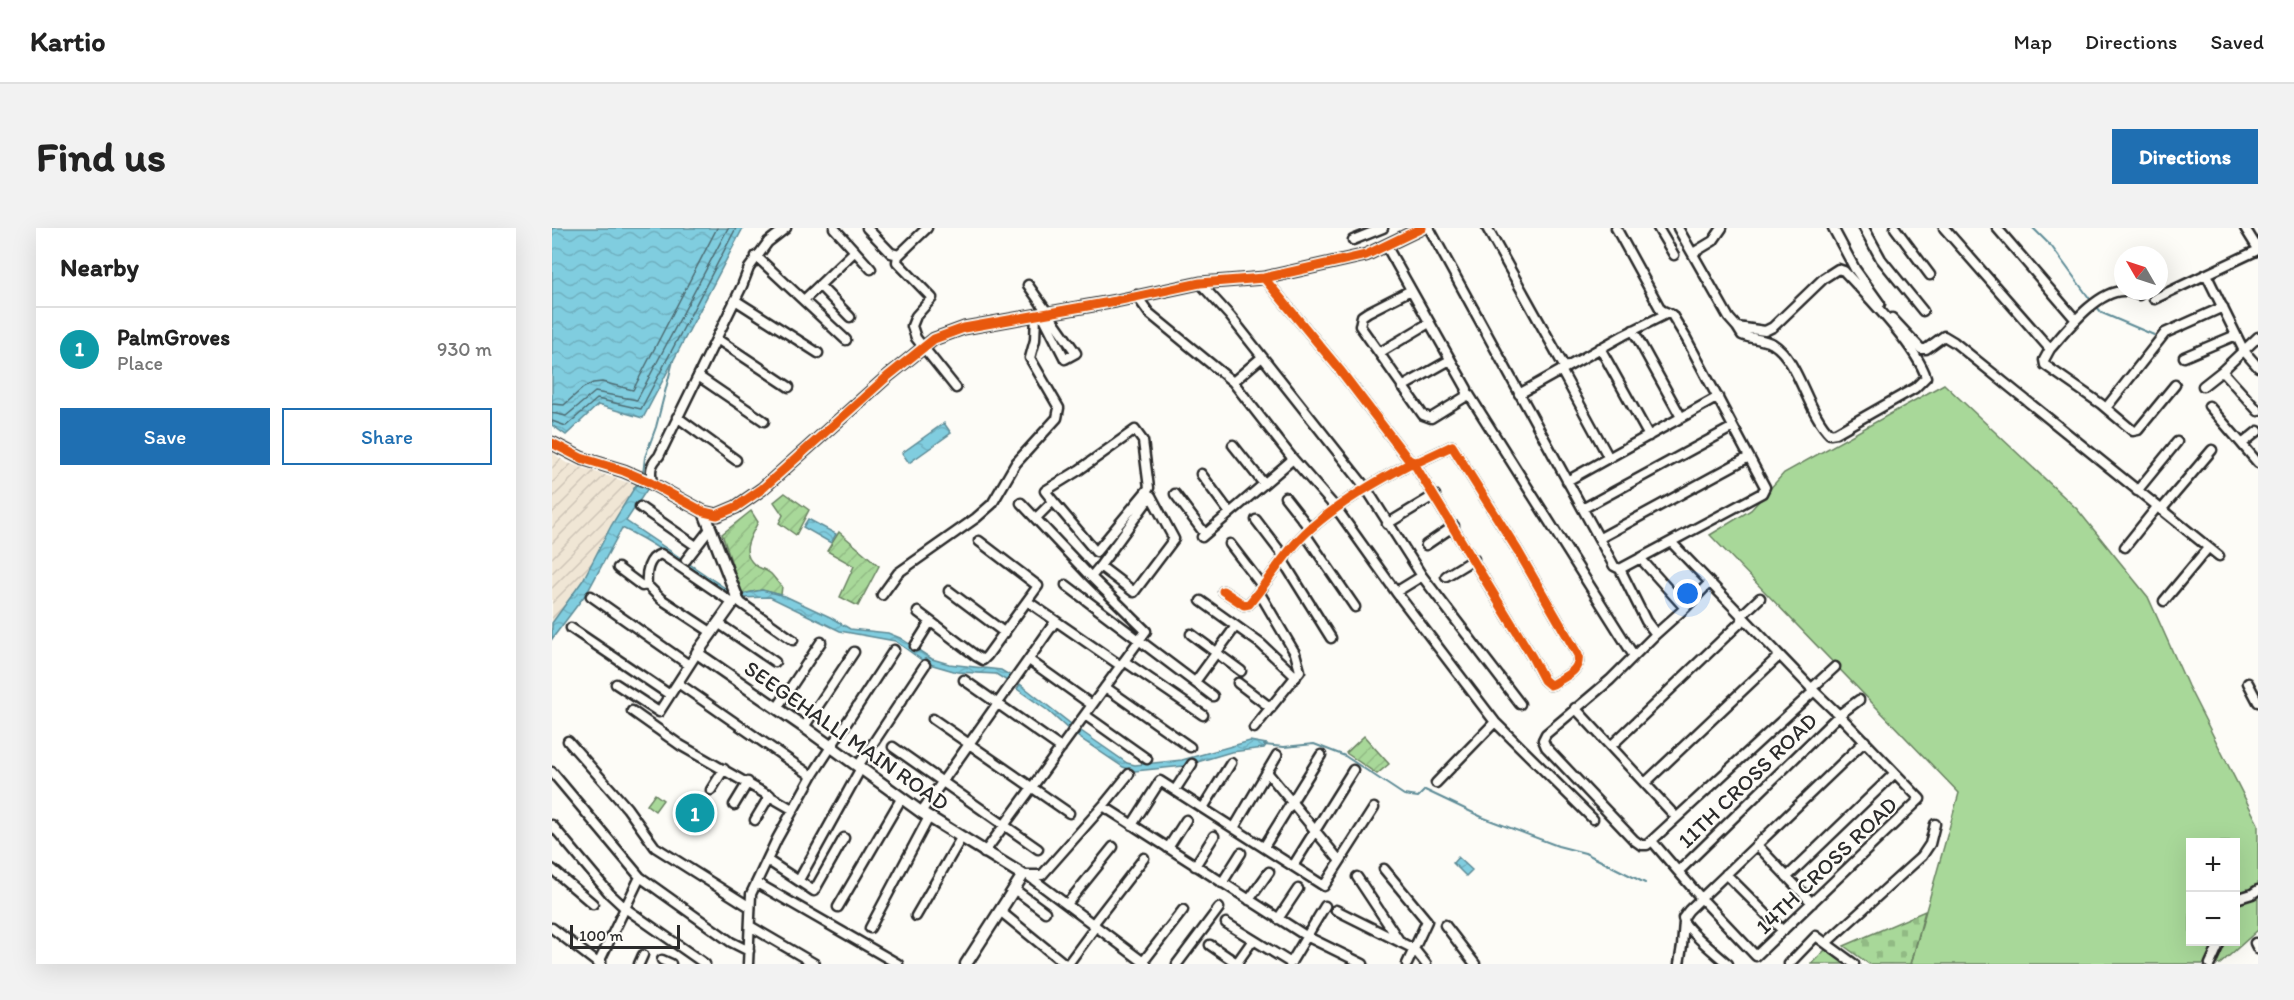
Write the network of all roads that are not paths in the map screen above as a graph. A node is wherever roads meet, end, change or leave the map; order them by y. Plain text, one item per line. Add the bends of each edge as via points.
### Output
1 (786, 228) edge
2 (834, 228) edge
3 (867, 228) edge
4 (927, 228) edge
5 (1422, 228) edge
6 (1429, 228) edge
7 (1487, 228) edge
8 (1616, 228) edge
9 (1658, 228) edge
10 (1678, 228) edge
11 (1722, 228) edge
12 (1833, 228) edge
13 (1864, 228) edge
14 (1895, 228) edge
15 (1944, 228) edge
16 (1997, 228) edge
17 (2245, 228) edge
18 (1377, 229) edge
19 (1353, 240) dead end
20 (1387, 247) junction
21 (2258, 250) edge
22 (855, 251) junction
23 (1693, 253) junction
24 (898, 255) junction
25 (1674, 255) dead end
26 (756, 256) junction
27 (871, 269) dead end
28 (1930, 275) dead end
29 (2207, 276) junction
30 (1264, 278) junction
31 (1200, 283) junction
32 (1028, 285) dead end
33 (820, 286) junction
34 (1411, 290) junction
35 (2168, 293) edge
36 (2114, 294) edge
37 (1136, 295) junction
38 (735, 300) junction
39 (804, 300) junction
40 (2223, 307) junction
41 (1923, 311) dead end
42 (1668, 313) junction
43 (1042, 314) junction
44 (850, 317) dead end
45 (2076, 320) junction
46 (1429, 323) junction
47 (1737, 327) junction
48 (1633, 330) junction
49 (2236, 335) junction
50 (2258, 337) edge
51 (717, 339) junction
52 (846, 340) dead end
53 (923, 348) junction
54 (1600, 348) junction
55 (2050, 349) junction
56 (2244, 351) junction
57 (818, 353) dead end
58 (1380, 353) junction
59 (1262, 357) junction
60 (2184, 357) dead end
61 (1450, 360) junction
62 (2258, 367) edge
63 (1563, 369) junction
64 (2222, 371) junction
65 (698, 376) junction
66 (1233, 381) junction
67 (2175, 385) dead end
68 (2203, 386) dead end
69 (789, 387) dead end
70 (1402, 387) junction
71 (956, 388) dead end
72 (1468, 393) junction
73 (1519, 393) junction
74 (1718, 397) junction
75 (2209, 406) dead end
76 (2106, 408) junction
77 (2258, 411) edge
78 (677, 417) junction
79 (1682, 417) junction
80 (764, 421) dead end
81 (1733, 427) junction
82 (2258, 431) edge
83 (1649, 436) junction
84 (2177, 442) dead end
85 (552, 443) edge
86 (2242, 444) junction
87 (1233, 445) dead end
88 (2212, 450) dead end
89 (1749, 457) junction
90 (1609, 458) junction
91 (1293, 459) junction
92 (736, 460) dead end
93 (1413, 462) junction
94 (2258, 463) edge
95 (1201, 474) dead end
96 (1567, 481) junction
97 (649, 482) junction
98 (1264, 484) junction
99 (1366, 488) junction
100 (2137, 490) junction
101 (1175, 494) dead end
102 (1435, 495) junction
103 (1285, 497) dead end
104 (1053, 501) junction
105 (1021, 502) dead end
106 (640, 507) dead end
107 (1336, 508) junction
108 (1584, 508) junction
109 (2159, 509) junction
110 (704, 512) junction
111 (1230, 513) junction
112 (1036, 518) junction
113 (1256, 520) dead end
114 (1387, 524) junction
115 (1454, 526) junction
116 (710, 529) junction
117 (1308, 532) junction
118 (1600, 538) junction
119 (979, 541) dead end
120 (1671, 542) junction
121 (1230, 544) dead end
122 (1425, 545) dead end
123 (696, 546) junction
124 (2125, 547) dead end
125 (2208, 548) junction
126 (2219, 556) dead end
127 (1641, 558) junction
128 (1474, 559) junction
129 (686, 560) dead end
130 (1284, 560) junction
131 (1100, 566) junction
132 (618, 568) dead end
133 (1620, 569) junction
134 (1422, 576) junction
135 (1446, 576) dead end
136 (1091, 577) junction
137 (1709, 583) junction
138 (647, 585) junction
139 (1066, 585) dead end
140 (1261, 590) junction
141 (949, 591) dead end
142 (1223, 591) dead end
143 (1396, 592) junction
144 (882, 595) dead end
145 (591, 596) dead end
146 (1760, 598) dead end
147 (735, 600) junction
148 (1027, 601) junction
149 (1201, 601) dead end
150 (2164, 601) dead end
151 (1355, 608) dead end
152 (1685, 608) junction
153 (918, 612) dead end
154 (1742, 617) junction
155 (930, 622) junction
156 (1055, 622) junction
157 (1236, 626) junction
158 (571, 628) dead end
159 (714, 628) junction
160 (1005, 633) junction
161 (1191, 634) dead end
162 (1656, 634) junction
163 (1331, 638) dead end
164 (793, 639) dead end
165 (1140, 640) junction
166 (821, 642) dead end
167 (915, 646) dead end
168 (894, 650) dead end
169 (854, 652) dead end
170 (697, 653) junction
171 (1216, 653) junction
172 (1634, 656) junction
173 (1779, 656) junction
174 (1029, 660) junction
175 (775, 662) dead end
176 (1122, 663) junction
177 (925, 665) dead end
178 (689, 666) junction
179 (1835, 667) dead end
180 (1241, 671) dead end
181 (1296, 677) junction
182 (964, 680) dead end
183 (1196, 682) junction
184 (2248, 682) dead end
185 (678, 683) junction
186 (1238, 683) dead end
187 (616, 684) dead end
188 (1105, 687) junction
189 (1812, 690) junction
190 (670, 695) junction
191 (1213, 696) dead end
192 (1859, 700) dead end
193 (2258, 702) edge
194 (998, 703) junction
195 (1520, 704) dead end
196 (1092, 705) junction
197 (777, 708) junction
198 (1270, 708) junction
199 (1575, 708) junction
200 (632, 711) dead end
201 (1085, 715) junction
202 (1203, 715) dead end
203 (1839, 715) junction
204 (933, 719) dead end
205 (1495, 722) junction
206 (804, 727) junction
207 (1254, 728) dead end
208 (568, 741) dead end
209 (1865, 741) junction
210 (969, 744) junction
211 (1611, 746) junction
212 (831, 747) junction
213 (893, 747) dead end
214 (1190, 747) dead end
215 (1060, 748) junction
216 (1277, 755) dead end
217 (1321, 755) dead end
218 (1147, 759) dead end
219 (1231, 763) dead end
220 (1192, 764) dead end
221 (859, 767) junction
222 (724, 769) junction
223 (1353, 770) dead end
224 (552, 772) edge
225 (1267, 772) junction
226 (1895, 773) junction
227 (1129, 774) dead end
228 (812, 776) junction
229 (941, 781) junction
230 (748, 782) junction
231 (1436, 783) dead end
232 (1645, 783) junction
233 (1032, 788) junction
234 (711, 790) dead end
235 (1175, 790) junction
236 (770, 795) junction
237 (901, 799) junction
238 (1293, 802) junction
239 (734, 805) dead end
240 (1103, 806) junction
241 (1203, 808) junction
242 (1374, 808) dead end
243 (792, 809) junction
244 (1069, 813) dead end
245 (925, 815) junction
246 (1676, 817) junction
247 (1593, 819) dead end
248 (755, 820) dead end
249 (1186, 820) dead end
250 (1935, 824) dead end
251 (552, 825) edge
252 (1005, 825) junction
253 (1132, 825) junction
254 (1234, 828) junction
255 (1315, 830) junction
256 (1214, 836) dead end
257 (844, 838) dead end
258 (961, 838) junction
259 (1652, 841) junction
260 (1757, 845) junction
261 (1113, 847) dead end
262 (1264, 847) junction
263 (1168, 848) junction
264 (1038, 849) dead end
265 (984, 853) junction
266 (1241, 853) dead end
267 (1144, 858) dead end
268 (767, 860) junction
269 (1340, 861) junction
270 (1195, 866) junction
271 (1293, 866) junction
272 (552, 869) edge
273 (1384, 869) dead end
274 (1679, 871) junction
275 (1269, 872) dead end
276 (1726, 874) junction
277 (640, 876) junction
278 (1026, 876) junction
279 (1357, 877) dead end
280 (1787, 877) junction
281 (799, 880) junction
282 (758, 883) junction
283 (1221, 883) junction
284 (1014, 889) junction
285 (1298, 889) dead end
286 (2258, 890) edge
287 (1701, 898) junction
288 (2240, 898) edge
289 (1249, 900) junction
290 (1812, 903) junction
291 (593, 904) dead end
292 (1067, 904) junction
293 (1325, 906) dead end
294 (750, 907) junction
295 (838, 907) dead end
296 (625, 908) junction
297 (1219, 908) dead end
298 (1183, 910) dead end
299 (1336, 910) dead end
300 (1000, 911) junction
301 (1045, 912) dead end
302 (916, 916) dead end
303 (1278, 919) junction
304 (1226, 922) dead end
305 (1684, 922) junction
306 (1095, 925) junction
307 (1445, 925) dead end
308 (750, 926) junction
309 (552, 928) edge
310 (870, 928) dead end
311 (1783, 931) junction
312 (1306, 936) junction
313 (1253, 940) junction
314 (1401, 942) junction
315 (1826, 943) junction
316 (1210, 945) dead end
317 (2218, 946) edge
318 (1414, 949) junction
319 (749, 951) junction
320 (880, 954) junction
321 (662, 960) dead end
322 (1143, 963) edge
323 (1291, 963) edge
324 (600, 964) edge
325 (670, 964) edge
326 (705, 964) edge
327 (748, 964) edge
328 (815, 964) edge
329 (874, 964) edge
330 (898, 964) edge
331 (966, 964) edge
332 (1066, 964) edge
333 (1177, 964) edge
334 (1237, 964) edge
335 (1363, 964) edge
336 (1407, 964) edge
337 (1426, 964) edge
338 (1475, 964) edge
339 (1679, 964) edge
340 (1728, 964) edge
341 (1789, 964) edge
342 (1854, 964) edge
343 (2210, 964) edge

1 - 26 street
2 - 22 street
3 - 24 street via 891,253
4 - 24 street
5 - 20 street
6 - 73 street
7 - 63 street
8 - 42 street via 1661,310
9 - 25 street
10 - 23 street
11 - 23 street via 1713,241
12 - 100 street via 1855,269 1914,344 1921,350 1944,336 1948,338
13 - 41 street via 1881,259
14 - 28 street
15 - 55 street
16 - 45 street
17 - 21 street
18 - 19 street
20 - 30 street
20 - 34 street
21 - 29 street
22 - 27 street
22 - 33 street
23 - 47 street
24 - 53 street via 897,262 932,298 912,326
26 - 38 street
26 - 39 street
29 - 35 street
29 - 40 street
30 - 31 street
30 - 93 street
31 - 37 street
31 - 59 street
32 - 43 street
33 - 39 street
33 - 44 street
34 - 46 street
34 - 58 street via 1362,316 1360,326
36 - 45 street via 2104,296
37 - 43 street
37 - 66 street via 1149,313
38 - 51 street
38 - 57 street
39 - 52 street
40 - 49 street
40 - 76 street via 2162,336
42 - 48 street
42 - 74 street
43 - 43 street via 1065,359 1076,353
43 - 53 street via 964,328 934,339
43 - 144 street via 1030,358 1059,408 1058,418 1016,463 992,504 898,573
45 - 55 street
46 - 58 street
46 - 61 street
47 - 47 street via 1742,336 1767,342 1783,353 1830,434 1915,388 1926,377 1878,308 1838,269 1773,327
48 - 54 street
48 - 79 street
49 - 56 street
49 - 60 street
50 - 56 street
51 - 65 street
51 - 69 street
53 - 71 street
53 - 110 street via 762,489 717,515
54 - 63 street
54 - 83 street
55 - 76 street via 2045,365
56 - 62 street
56 - 64 street
58 - 70 street
59 - 66 street
59 - 99 street
61 - 70 street
61 - 72 street
63 - 73 street
63 - 90 street
64 - 68 street
64 - 77 street
65 - 78 street
65 - 80 street
66 - 91 street
67 - 76 street via 2135,432
70 - 72 street via 1423,415 1431,418
72 - 172 street
73 - 96 street
74 - 79 street
74 - 81 street
75 - 86 street
78 - 92 street
78 - 97 street via 653,462
79 - 83 street
81 - 89 street
81 - 108 street
82 - 86 street
83 - 90 street
84 - 100 street
85 - 97 street via 581,458
86 - 94 street
87 - 98 street
88 - 109 street
89 - 118 street
89 - 120 street via 1765,487 1762,493
90 - 96 street
91 - 98 street
91 - 107 street
93 - 99 street
93 - 102 street
93 - 128 street via 1452,446 1578,655 1577,668 1550,685 1544,680
95 - 111 street
96 - 108 street
97 - 110 street
98 - 111 street
99 - 107 street
99 - 114 street
100 - 109 street
101 - 111 street via 1203,536
102 - 114 street
102 - 115 street
103 - 117 street
104 - 104 street via 1045,491 1135,430 1143,441 1149,488 1096,552
104 - 112 street
105 - 112 street
106 - 123 street
107 - 117 street
107 - 143 street
108 - 118 street
109 - 124 street
109 - 125 street
110 - 116 street
112 - 136 street
113 - 130 street
114 - 134 street
115 - 122 street
115 - 128 street
116 - 123 street
116 - 147 street
117 - 130 street
117 - 151 street
118 - 133 street via 1614,566
119 - 148 street via 1038,586
120 - 127 street
120 - 137 street
121 - 140 street
123 - 129 street
125 - 126 street
125 - 150 street
127 - 133 street
127 - 152 street
128 - 135 street
130 - 140 street
130 - 163 street
131 - 131 street via 1134,592 1174,539 1150,496
131 - 136 street
132 - 138 street via 642,586
133 - 162 street
134 - 143 street
134 - 195 street
136 - 165 street via 1146,631
137 - 152 street
137 - 154 street
138 - 147 street via 648,567 661,554
138 - 159 street via 661,599
139 - 165 street
140 - 142 street via 1244,605
140 - 181 street via 1295,653 1300,671
141 - 160 street
143 - 205 street
145 - 178 street
146 - 154 street
147 - 159 street
147 - 164 street
148 - 156 street
148 - 160 street
149 - 157 street
152 - 162 street
153 - 155 street
154 - 173 street
154 - 211 street
155 - 160 street via 983,660
155 - 167 street
156 - 174 street
156 - 176 street
157 - 171 street
157 - 181 street
158 - 190 street
159 - 170 street
159 - 175 street
161 - 171 street
162 - 172 street
165 - 176 street
165 - 183 street
166 - 197 street
168 - 212 street
169 - 206 street
170 - 178 street
170 - 197 street, SEEGEHALLI MAIN ROAD
171 - 180 street
171 - 183 street
172 - 199 street
173 - 189 street
173 - 232 street
174 - 194 street
174 - 196 street
176 - 188 street
176 - 202 street
177 - 221 street
178 - 185 street
179 - 189 street
181 - 198 street
182 - 194 street
183 - 191 street
184 - 193 street
185 - 190 street
185 - 228 street
186 - 198 street
187 - 190 street via 659,712
188 - 196 street
188 - 214 street
189 - 203 street
189 - 246 street
192 - 203 street, 11TH CROSS ROAD
194 - 210 street
194 - 215 street
196 - 201 street
197 - 206 street, SEEGEHALLI MAIN ROAD
198 - 207 street
199 - 211 street
199 - 259 street via 1546,734 1546,747 1634,840 1641,845
200 - 222 street via 680,745
201 - 215 street
201 - 218 street
203 - 209 street
203 - 274 street, 11TH CROSS ROAD
204 - 210 street
205 - 231 street
205 - 247 street
206 - 212 street, SEEGEHALLI MAIN ROAD
208 - 294 street via 627,808 655,847
209 - 226 street
209 - 260 street
210 - 229 street
210 - 233 street
211 - 232 street
212 - 221 street, SEEGEHALLI MAIN ROAD
212 - 228 street
213 - 229 street
215 - 233 street
216 - 225 street
217 - 238 street
219 - 241 street
220 - 235 street
221 - 237 street, SEEGEHALLI MAIN ROAD
221 - 281 street
222 - 230 street
222 - 234 street
223 - 255 street
224 - 277 street
225 - 238 street
225 - 254 street
226 - 280 street
226 - 290 street, 14TH CROSS ROAD via 1920,799
227 - 240 street
228 - 243 street
229 - 245 street
229 - 252 street
230 - 236 street
230 - 239 street
232 - 246 street
233 - 244 street
233 - 252 street
235 - 241 street
235 - 253 street via 1160,781
236 - 243 street
236 - 248 street
237 - 245 street, SEEGEHALLI MAIN ROAD
237 - 295 street
238 - 255 street
238 - 262 street
240 - 253 street
240 - 278 street via 1042,875
241 - 254 street
242 - 269 street
243 - 268 street
245 - 258 street, SEEGEHALLI MAIN ROAD
245 - 310 street
246 - 259 street
249 - 263 street
250 - 315 street via 1922,856
251 - 296 street
252 - 264 street
252 - 265 street
253 - 263 street
254 - 262 street
255 - 269 street
255 - 271 street
256 - 270 street
257 - 281 street via 814,891
258 - 265 street, SEEGEHALLI MAIN ROAD
258 - 302 street
259 - 274 street
260 - 276 street
260 - 280 street
261 - 292 street
262 - 271 street
263 - 270 street
265 - 278 street, SEEGEHALLI MAIN ROAD
266 - 283 street
267 - 306 street
268 - 281 street
268 - 282 street
269 - 271 street via 1324,886
270 - 283 street
272 - 291 street
273 - 318 street via 1427,921
274 - 287 street
275 - 289 street
276 - 287 street
276 - 311 street
277 - 296 street
277 - 319 street
278 - 284 street
278 - 292 street
279 - 314 street
280 - 290 street
282 - 294 street
282 - 320 street
283 - 289 street
284 - 300 street
284 - 301 street
285 - 303 street
286 - 288 street
287 - 305 street via 1683,918
287 - 311 street, 14TH CROSS ROAD via 1756,956
289 - 303 street
290 - 311 street, 14TH CROSS ROAD
292 - 306 street
293 - 312 street
294 - 308 street
296 - 324 street
296 - 326 street
297 - 333 street
298 - 322 street
299 - 314 street
300 - 331 street
300 - 332 street
303 - 312 street
304 - 313 street
305 - 339 street
305 - 340 street
306 - 322 street
306 - 332 street
307 - 338 street
308 - 319 street
308 - 328 street
309 - 324 street
312 - 323 street
312 - 335 street
313 - 323 street
313 - 334 street
314 - 318 street
315 - 341 street via 1816,936
315 - 342 street
316 - 334 street
317 - 343 street
318 - 336 street
318 - 337 street
319 - 327 street
320 - 329 street
320 - 330 street
321 - 325 street

